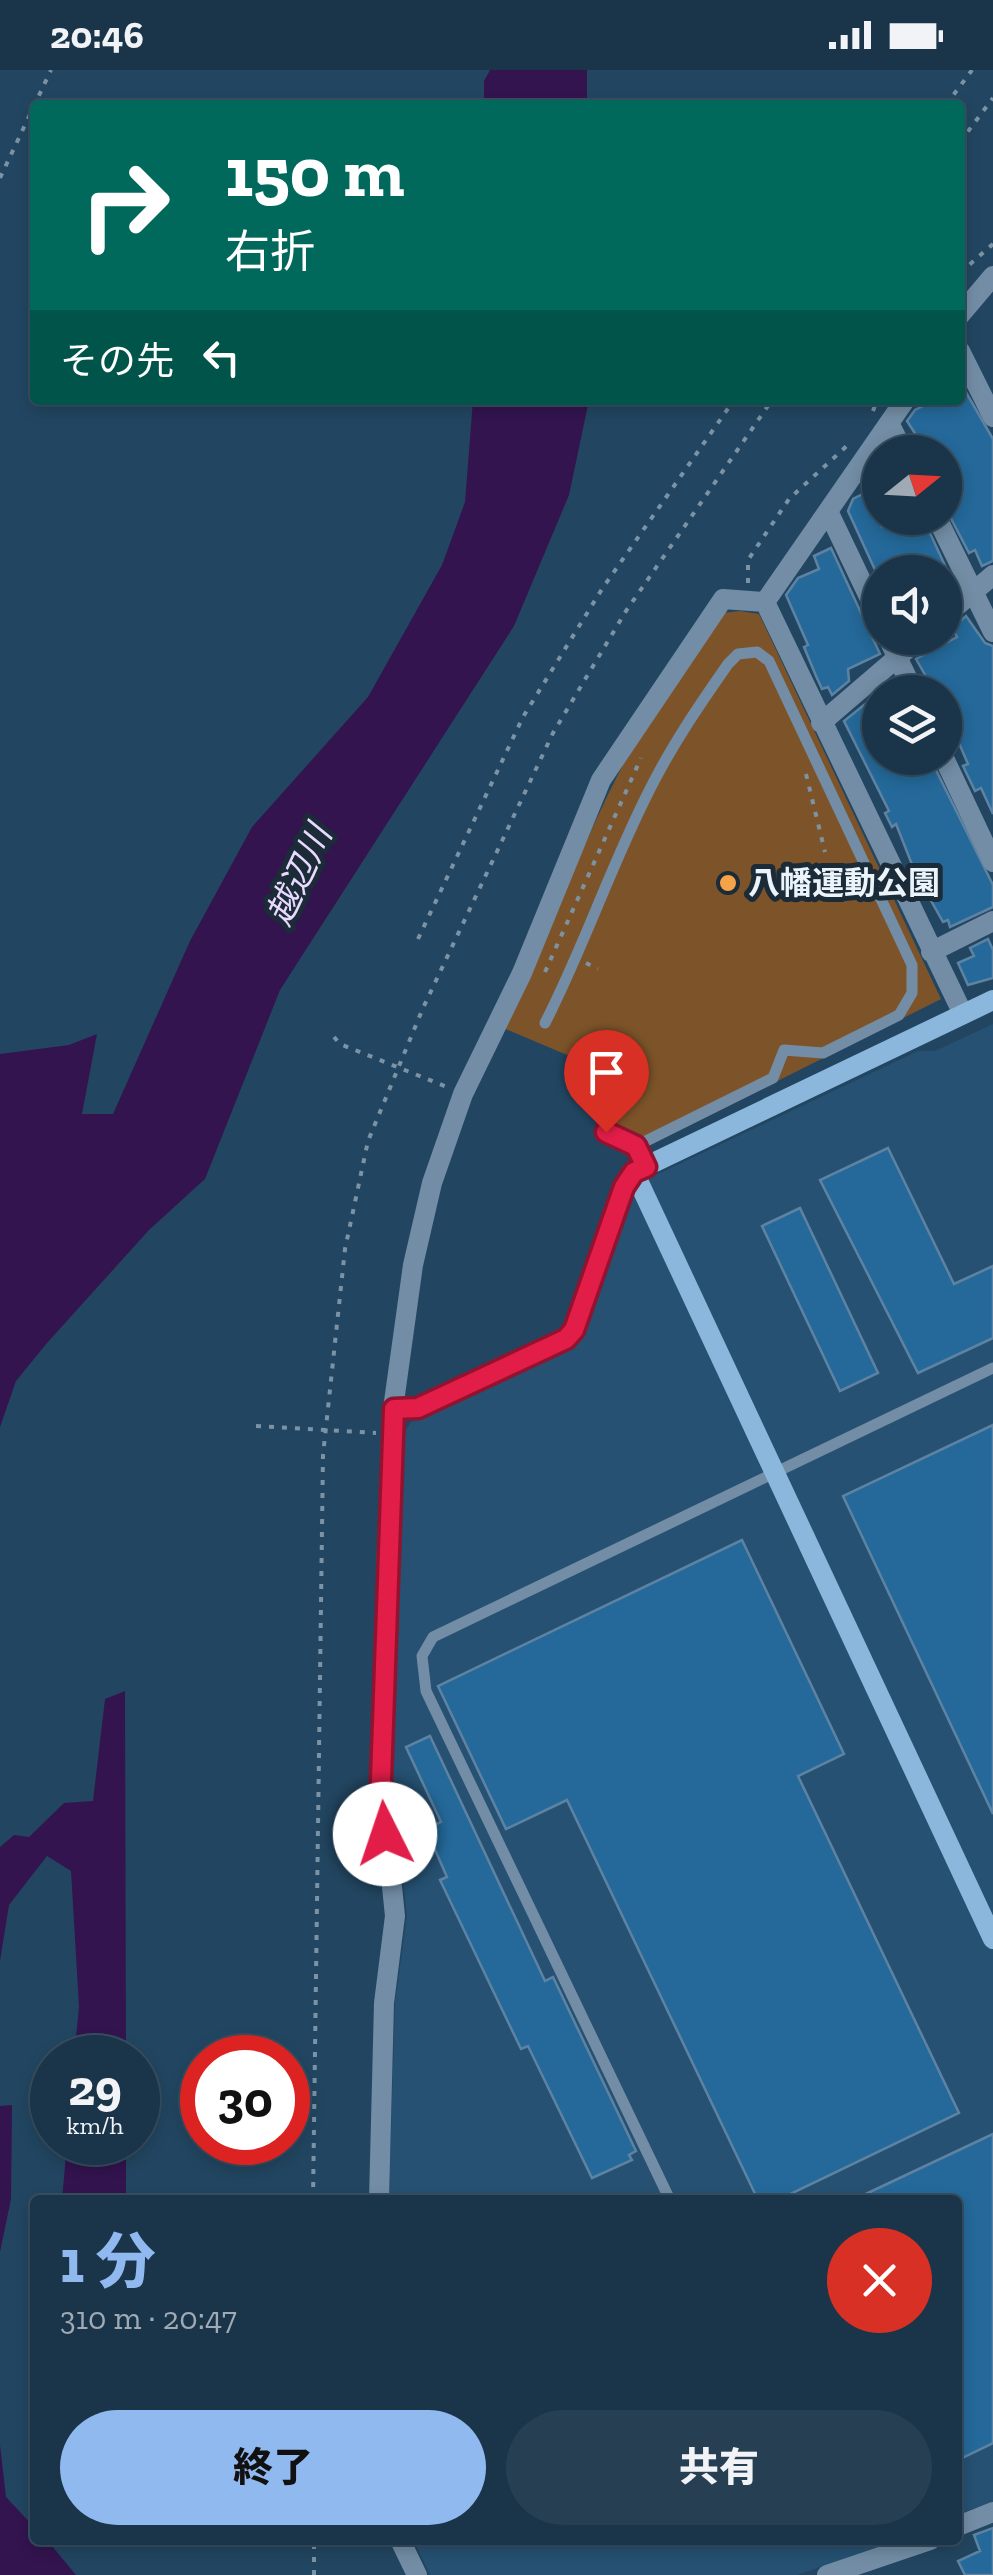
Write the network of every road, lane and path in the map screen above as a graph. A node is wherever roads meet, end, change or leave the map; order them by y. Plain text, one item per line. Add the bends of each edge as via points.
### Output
1 (51, 70) edge
2 (972, 70) edge
3 (993, 98) edge
4 (37, 100) edge
5 (950, 100) edge
6 (30, 114) edge
7 (965, 135) edge
8 (0, 178) edge
9 (993, 244) edge
10 (965, 269) edge
11 (993, 276) edge
12 (965, 309) edge
13 (965, 361) edge
14 (730, 405) edge
15 (878, 405) edge
16 (898, 405) edge
17 (993, 416) edge
18 (879, 420) junction
19 (858, 435) dead end
20 (891, 435) edge
21 (828, 511) junction
22 (945, 535) edge
23 (993, 575) edge
24 (862, 582) edge
25 (974, 591) junction
26 (962, 601) edge
27 (761, 602) junction
28 (993, 632) edge
29 (900, 655) edge
30 (898, 657) junction
31 (906, 675) edge
32 (791, 684) junction
33 (821, 724) junction
34 (648, 744) dead end
35 (952, 775) edge
36 (993, 862) edge
37 (993, 921) edge
38 (418, 939) dead end
39 (931, 952) junction
40 (539, 984) dead end
41 (993, 1000) edge
42 (964, 1014) junction
43 (545, 1023) dead end
44 (334, 1037) dead end
45 (447, 1087) dead end
46 (606, 1132) dead end
47 (636, 1146) junction
48 (640, 1170) junction
49 (993, 1368) edge
50 (394, 1409) junction
51 (256, 1426) dead end
52 (376, 1433) dead end
53 (774, 1474) junction
54 (993, 1939) edge
55 (379, 2195) edge
56 (668, 2195) edge
57 (993, 2512) edge
58 (962, 2524) edge
59 (314, 2545) edge
60 (402, 2545) edge
61 (915, 2545) edge
62 (314, 2575) edge
63 (416, 2575) edge
64 (826, 2575) edge

1 - 4 path
2 - 5 path
3 - 7 path
6 - 8 path
9 - 10 path
11 - 12 street
13 - 17 street
14 - 38 path via 602,588 524,718
15 - 18 path
16 - 18 street
18 - 20 street
18 - 21 street
19 - 27 path via 799,486 748,560 747,582
21 - 24 street
21 - 27 street
22 - 25 street
23 - 25 street
25 - 26 street
25 - 28 street
27 - 32 street
27 - 50 street via 724,599 601,780 443,1144 412,1264
29 - 30 street
30 - 31 street
30 - 33 street
32 - 33 street
32 - 43 lane via 757,652 738,654 728,664 648,792
32 - 47 lane via 912,965 912,992 898,1015 822,1052 784,1050 774,1078
33 - 39 street
34 - 40 path
35 - 36 street
37 - 39 street
39 - 42 street
41 - 42 street
42 - 48 street
44 - 45 path
46 - 47 lane
47 - 48 lane
48 - 50 street via 624,1187 566,1339 418,1408
48 - 53 street
49 - 53 lane
50 - 55 street via 381,1780 396,1916 384,2004
51 - 52 path
53 - 54 street
53 - 56 lane via 432,1637 422,1656 426,1691
57 - 58 street
59 - 62 path
60 - 63 street
61 - 64 street

